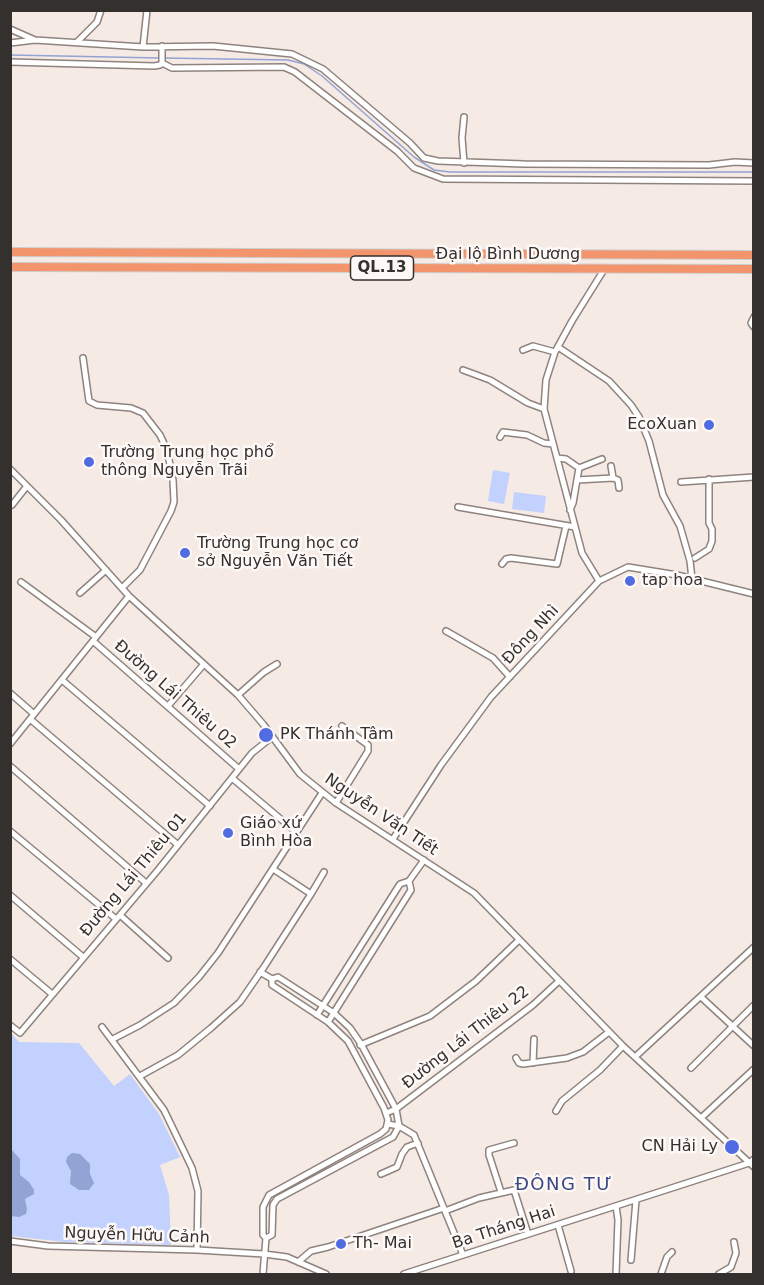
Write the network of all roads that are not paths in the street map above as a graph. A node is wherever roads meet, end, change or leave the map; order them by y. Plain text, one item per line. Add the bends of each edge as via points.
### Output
1 (101, 10) edge
2 (147, 10) edge
3 (10, 29) edge
4 (35, 40) junction
5 (77, 42) junction
6 (10, 43) edge
7 (143, 47) junction
8 (162, 47) junction
9 (10, 62) edge
10 (162, 63) junction
11 (464, 117) dead end
12 (464, 162) junction
13 (753, 163) edge
14 (753, 181) edge
15 (10, 252) edge
16 (99, 253) junction
17 (753, 255) edge
18 (10, 267) edge
19 (99, 268) junction
20 (605, 268) junction
21 (753, 269) edge
22 (753, 317) edge
23 (753, 327) edge
24 (557, 349) junction
25 (523, 350) dead end
26 (83, 358) dead end
27 (463, 370) dead end
28 (544, 409) junction
29 (500, 436) dead end
30 (553, 444) junction
31 (557, 458) junction
32 (602, 459) dead end
33 (611, 466) dead end
34 (579, 468) junction
35 (10, 470) edge
36 (753, 477) edge
37 (612, 478) junction
38 (709, 479) junction
39 (577, 480) junction
40 (681, 482) dead end
41 (753, 484) edge
42 (27, 486) junction
43 (619, 488) dead end
44 (12, 505) dead end
45 (458, 507) dead end
46 (570, 510) junction
47 (566, 526) junction
48 (575, 527) junction
49 (695, 558) dead end
50 (502, 564) dead end
51 (106, 570) junction
52 (692, 579) junction
53 (599, 581) junction
54 (21, 582) dead end
55 (122, 588) junction
56 (80, 592) dead end
57 (753, 594) edge
58 (129, 596) junction
59 (446, 630) dead end
60 (94, 639) junction
61 (204, 664) junction
62 (277, 664) dead end
63 (510, 677) junction
64 (62, 680) junction
65 (10, 693) edge
66 (238, 695) junction
67 (168, 706) junction
68 (32, 716) junction
69 (342, 726) dead end
70 (272, 737) junction
71 (10, 744) edge
72 (10, 766) edge
73 (239, 769) junction
74 (232, 778) junction
75 (322, 793) junction
76 (336, 803) junction
77 (210, 806) junction
78 (10, 831) edge
79 (296, 832) junction
80 (393, 839) junction
81 (178, 845) junction
82 (424, 860) junction
83 (273, 869) junction
84 (324, 872) dead end
85 (409, 881) junction
86 (146, 883) junction
87 (310, 894) junction
88 (10, 895) edge
89 (118, 917) junction
90 (375, 922) junction
91 (386, 929) junction
92 (519, 940) junction
93 (753, 947) edge
94 (83, 957) junction
95 (168, 958) dead end
96 (10, 959) edge
97 (347, 966) junction
98 (260, 972) junction
99 (358, 974) junction
100 (272, 979) junction
101 (559, 981) junction
102 (52, 994) junction
103 (701, 997) junction
104 (323, 1005) junction
105 (753, 1005) edge
106 (334, 1012) junction
107 (317, 1016) junction
108 (328, 1023) junction
109 (10, 1025) edge
110 (732, 1026) junction
111 (102, 1027) dead end
112 (609, 1032) junction
113 (112, 1039) junction
114 (534, 1039) dead end
115 (361, 1044) junction
116 (623, 1046) junction
117 (753, 1046) edge
118 (353, 1049) junction
119 (635, 1057) junction
120 (516, 1058) dead end
121 (533, 1063) junction
122 (691, 1068) dead end
123 (753, 1069) edge
124 (140, 1076) junction
125 (396, 1109) junction
126 (556, 1111) dead end
127 (386, 1113) junction
128 (701, 1119) junction
129 (388, 1124) junction
130 (399, 1126) junction
131 (418, 1143) junction
132 (514, 1143) dead end
133 (752, 1164) edge
134 (381, 1173) dead end
135 (501, 1192) junction
136 (636, 1200) junction
137 (616, 1206) junction
138 (445, 1210) junction
139 (558, 1225) junction
140 (528, 1234) junction
141 (266, 1238) junction
142 (11, 1241) edge
143 (734, 1242) dead end
144 (10, 1246) edge
145 (197, 1250) junction
146 (672, 1252) dead end
147 (264, 1254) junction
148 (463, 1255) junction
149 (631, 1260) dead end
150 (298, 1262) junction
151 (731, 1268) junction
152 (571, 1271) dead end
153 (263, 1275) edge
154 (326, 1275) edge
155 (404, 1275) edge
156 (616, 1275) edge
157 (660, 1275) edge
158 (719, 1275) edge
159 (734, 1275) edge

1 - 5 street via 97,22
2 - 7 street
3 - 4 street
4 - 5 street
4 - 6 street
5 - 7 street
7 - 8 street
8 - 10 street
8 - 12 street via 213,46 292,54 323,69 424,158
9 - 10 street via 154,66
10 - 14 street via 172,68 284,67 414,168 443,179
11 - 12 street
12 - 13 street
15 - 16 highway, Đại lộ Bình Dương / QL.13
16 - 17 highway, Đại lộ Bình Dương / QL.13
16 - 19 highway
18 - 19 highway, Đại lộ Bình Dương / QL.13
19 - 20 highway, Đại lộ Bình Dương / QL.13
20 - 21 highway, Đại lộ Bình Dương / QL.13
20 - 24 street
22 - 23 street
24 - 25 street via 533,346
24 - 28 street via 546,380
24 - 52 street via 609,381 639,417 663,495 680,526
26 - 55 street via 88,401 143,413 167,450 173,480 171,511 140,570
27 - 28 street
28 - 30 street
29 - 30 street via 503,432 527,435
30 - 31 street
31 - 34 street
31 - 46 street
32 - 34 street
33 - 37 street
34 - 39 street
35 - 42 street, Nguyễn Văn Tiết
36 - 38 street
36 - 41 street
37 - 39 street
37 - 43 street via 618,480
38 - 40 street
38 - 49 street via 712,541 709,549
39 - 46 street
42 - 44 street
42 - 51 street, Nguyễn Văn Tiết
45 - 47 street
46 - 48 street
47 - 48 street
47 - 50 street via 557,564 511,558
48 - 53 street via 582,553
51 - 55 street, Nguyễn Văn Tiết
51 - 56 street
52 - 53 street, Đông Nhì via 628,567
52 - 57 street, Đông Nhì
53 - 63 street, Đông Nhì
54 - 60 street, Đường Lái Thiêu 02
55 - 58 street, Nguyễn Văn Tiết
58 - 60 street
58 - 61 street, Nguyễn Văn Tiết
59 - 63 street via 493,658
60 - 64 street
60 - 67 street, Đường Lái Thiêu 02
61 - 66 street, Nguyễn Văn Tiết
61 - 67 street
62 - 66 street
63 - 80 street, Đông Nhì via 441,765
64 - 68 street
64 - 77 street
65 - 68 street
66 - 70 street, Nguyễn Văn Tiết
67 - 73 street, Đường Lái Thiêu 02
68 - 71 street
68 - 81 street
69 - 76 street via 364,741 368,751
70 - 73 street, Đường Lái Thiêu 01
70 - 75 street, Nguyễn Văn Tiết via 300,774
72 - 86 street
73 - 74 street, Đường Lái Thiêu 01
74 - 77 street, Đường Lái Thiêu 01
74 - 79 street
75 - 76 street, Nguyễn Văn Tiết
75 - 79 street
76 - 80 street, Nguyễn Văn Tiết
77 - 81 street, Đường Lái Thiêu 01
78 - 89 street
79 - 83 street
80 - 82 street, Nguyễn Văn Tiết
81 - 86 street, Đường Lái Thiêu 01
82 - 85 street
82 - 92 street, Nguyễn Văn Tiết via 474,893
83 - 87 street
83 - 113 street via 199,977 174,1003
84 - 87 street
85 - 90 street via 400,884
85 - 91 street via 411,890
86 - 89 street, Đường Lái Thiêu 01
87 - 98 street
88 - 94 street
89 - 94 street, Đường Lái Thiêu 01
89 - 95 street
90 - 91 street
90 - 97 street
91 - 99 street
92 - 101 street, Nguyễn Văn Tiết
92 - 115 street via 476,981 430,1016
93 - 103 street
94 - 102 street, Đường Lái Thiêu 01
96 - 102 street
97 - 99 street
97 - 104 street
98 - 100 street
98 - 124 street via 240,1002 211,1028 178,1055
99 - 106 street
100 - 104 street via 278,976
100 - 107 street via 272,985
101 - 112 street, Nguyễn Văn Tiết
101 - 125 street, Đường Lái Thiêu 22
102 - 109 street, Đường Lái Thiêu 01 via 20,1033
103 - 110 street
103 - 119 street
104 - 106 street
104 - 107 street
105 - 110 street
106 - 108 street
106 - 115 street
107 - 108 street
108 - 118 street
110 - 117 street
110 - 122 street
111 - 113 street
112 - 116 street, Nguyễn Văn Tiết
112 - 121 street via 579,1054
113 - 124 street
114 - 121 street
115 - 118 street
115 - 125 street
116 - 119 street, Nguyễn Văn Tiết
116 - 126 street
118 - 127 street
119 - 128 street, Nguyễn Văn Tiết
120 - 121 street via 521,1064
123 - 128 street
124 - 145 street via 164,1110 192,1168 198,1191
125 - 127 street, Đường Lái Thiêu 22
125 - 130 street
127 - 129 street
128 - 133 street, Nguyễn Văn Tiết
129 - 130 street
129 - 141 street via 380,1134 270,1195 263,1207
130 - 131 street
130 - 141 street via 393,1137 277,1199 273,1205 272,1235
131 - 134 street via 407,1147 397,1167
131 - 138 street
132 - 135 street via 489,1150
133 - 136 street, Ba Tháng Hai
135 - 138 street
135 - 140 street via 514,1190
136 - 137 street, Ba Tháng Hai
136 - 149 street
137 - 139 street, Ba Tháng Hai
137 - 156 street
138 - 148 street
138 - 150 street via 311,1251
139 - 140 street, Ba Tháng Hai
139 - 152 street
140 - 148 street, Ba Tháng Hai
141 - 147 street
142 - 144 street
142 - 145 street, Nguyễn Hữu Cảnh via 48,1246
143 - 151 street via 736,1252
145 - 147 street, Nguyễn Hữu Cảnh
146 - 157 street
147 - 150 street
147 - 153 street
148 - 155 street, Ba Tháng Hai
150 - 154 street
151 - 158 street
151 - 159 street

